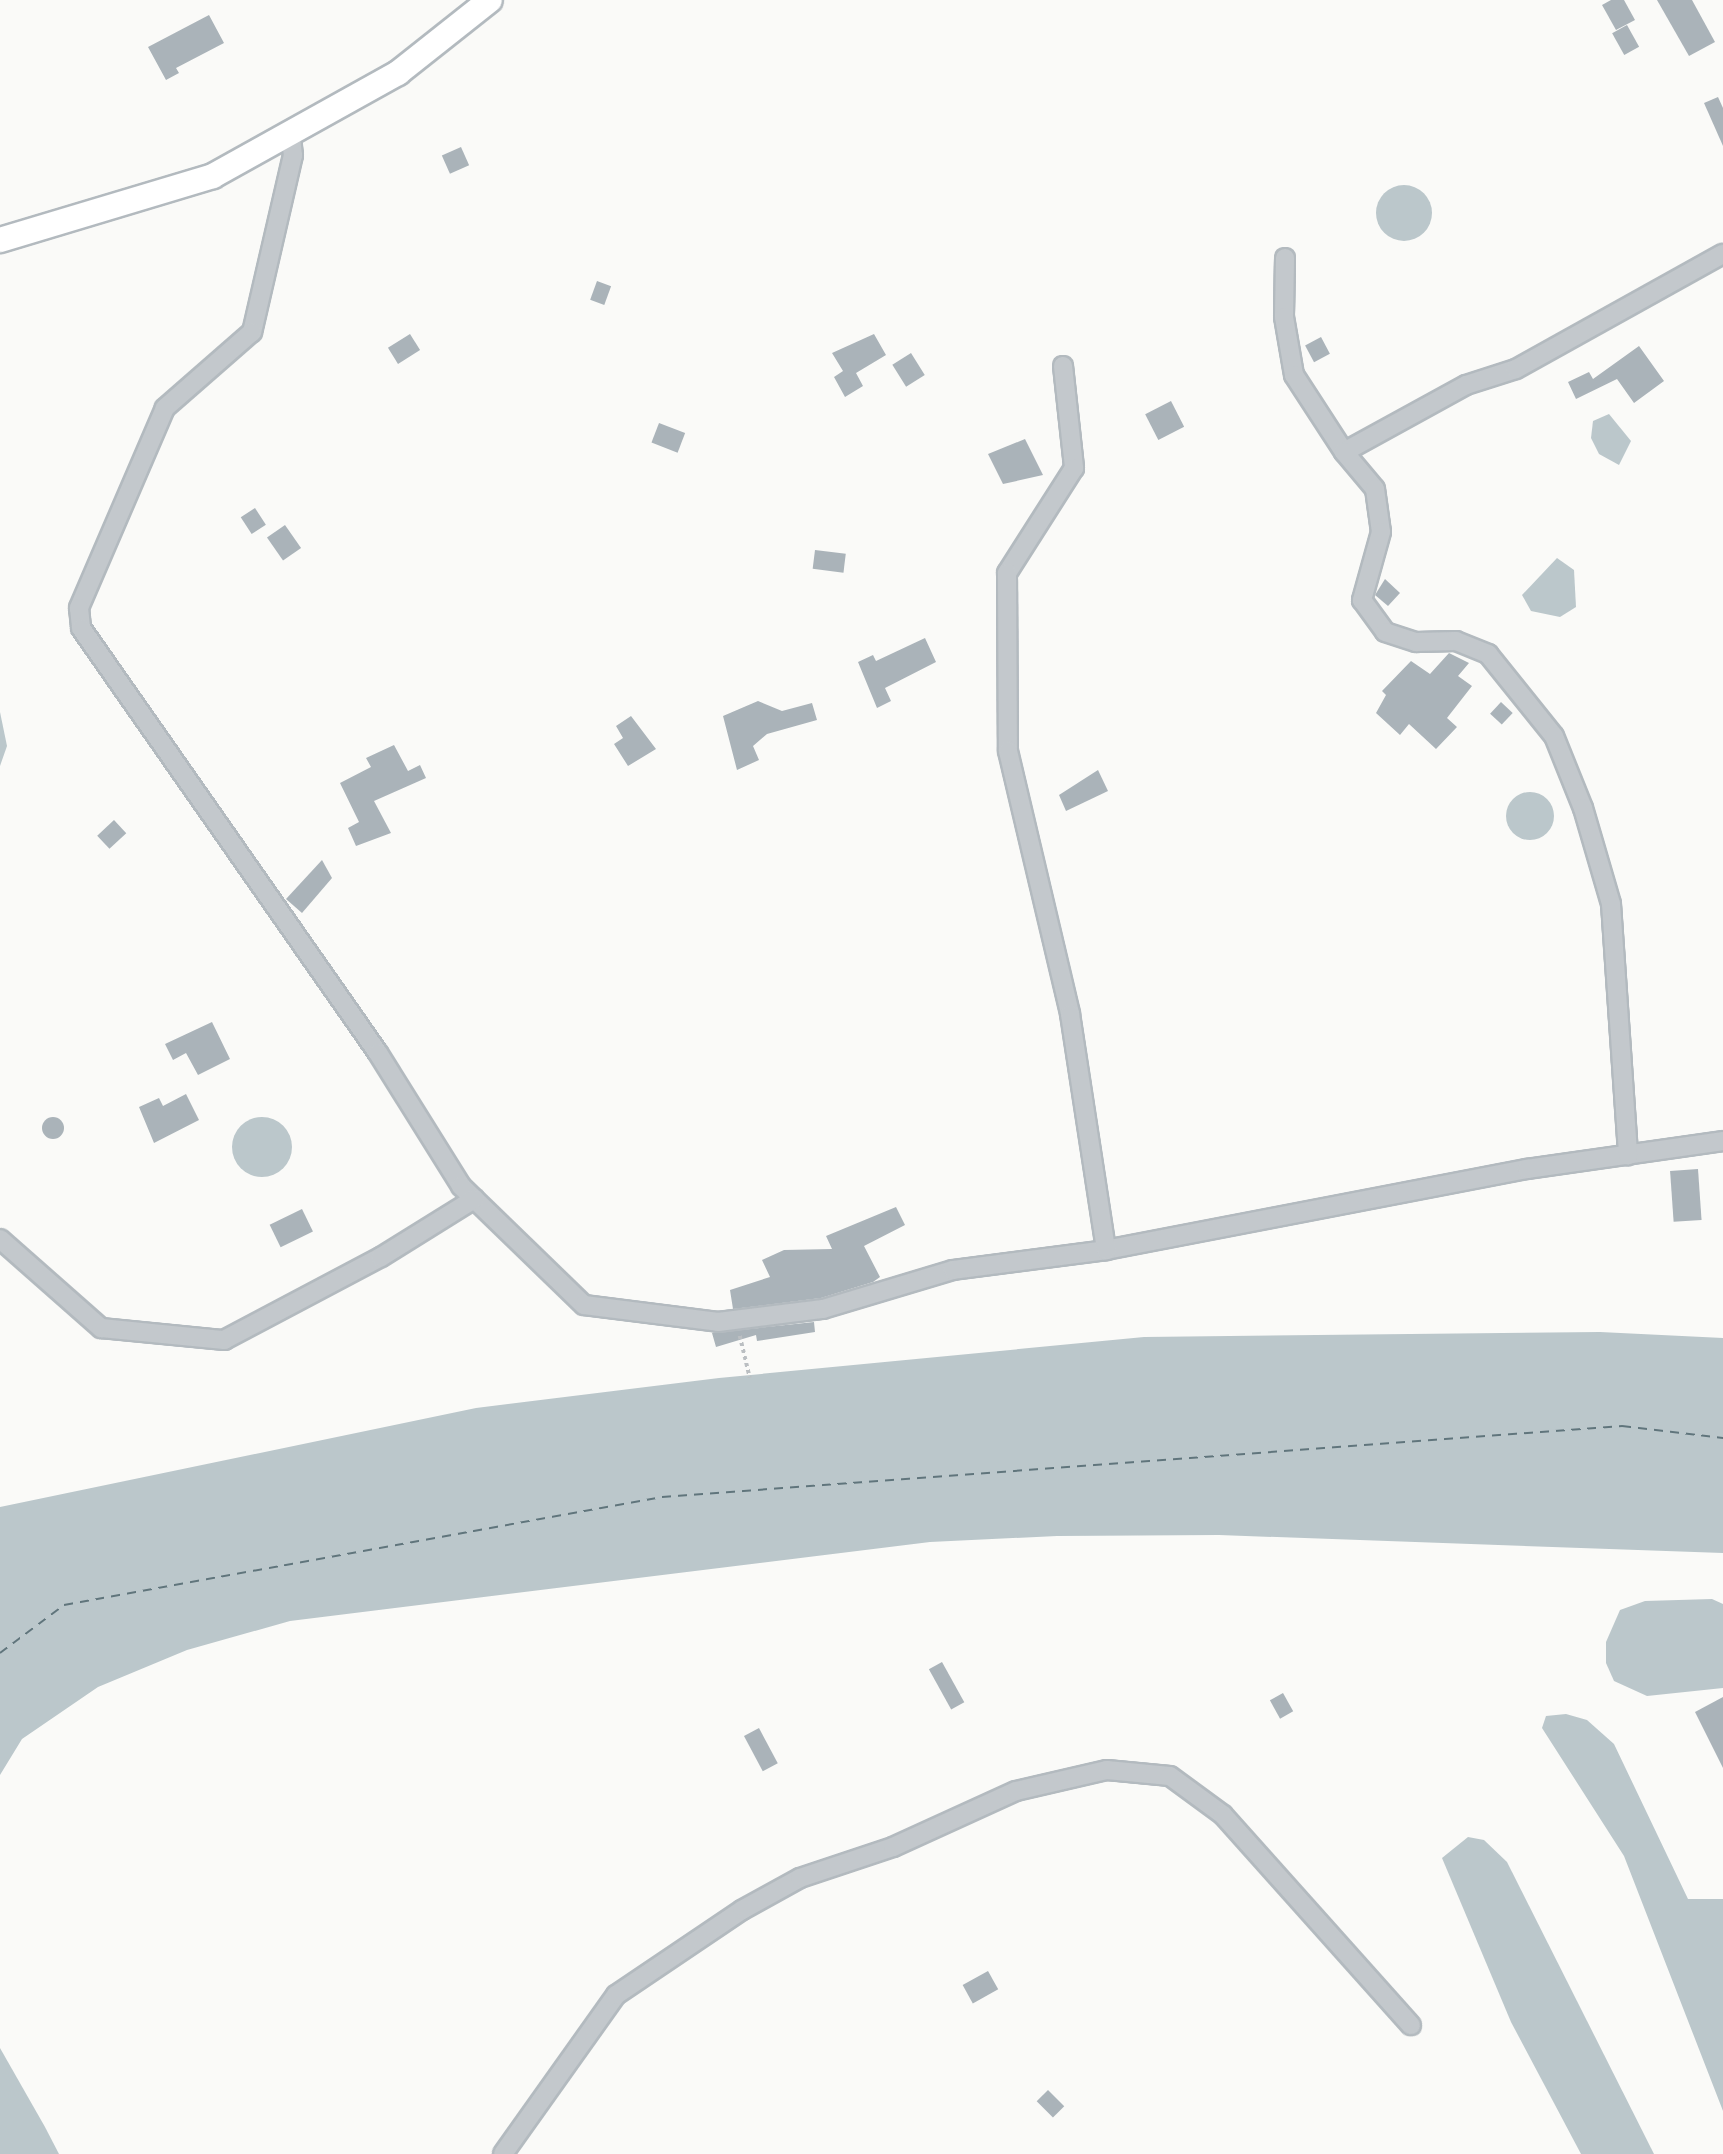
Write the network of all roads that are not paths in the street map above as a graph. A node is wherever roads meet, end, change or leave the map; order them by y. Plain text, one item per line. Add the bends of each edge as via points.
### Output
1 (490, 0) edge
2 (291, 136) junction
3 (0, 240) edge
4 (1723, 254) edge
5 (1285, 258) dead end
6 (1063, 366) dead end
7 (1343, 452) junction
8 (1723, 1142) edge
9 (1628, 1155) junction
10 (474, 1199) junction
11 (0, 1238) edge
12 (1107, 1250) junction
13 (1411, 2025) dead end
14 (503, 2154) edge

1 - 2 main road via 398,73
2 - 3 main road via 213,176
2 - 10 street via 293,155 252,332 165,408 79,608 81,628
4 - 7 street via 1516,369 1466,385
5 - 7 street via 1284,317 1294,375
6 - 12 street via 1073,468 1007,573 1008,751 1070,1014
7 - 9 street via 1375,489 1381,532 1362,600 1385,632 1416,642 1456,640 1488,654 1554,736 1583,808 1611,904
8 - 9 street
9 - 12 street
10 - 11 street via 381,1257 223,1340 101,1328
10 - 12 street via 584,1305 695,1322 823,1310 953,1270
13 - 14 street via 1223,1815 1170,1776 1107,1770 1016,1791 893,1847 800,1878 742,1909 616,1995

